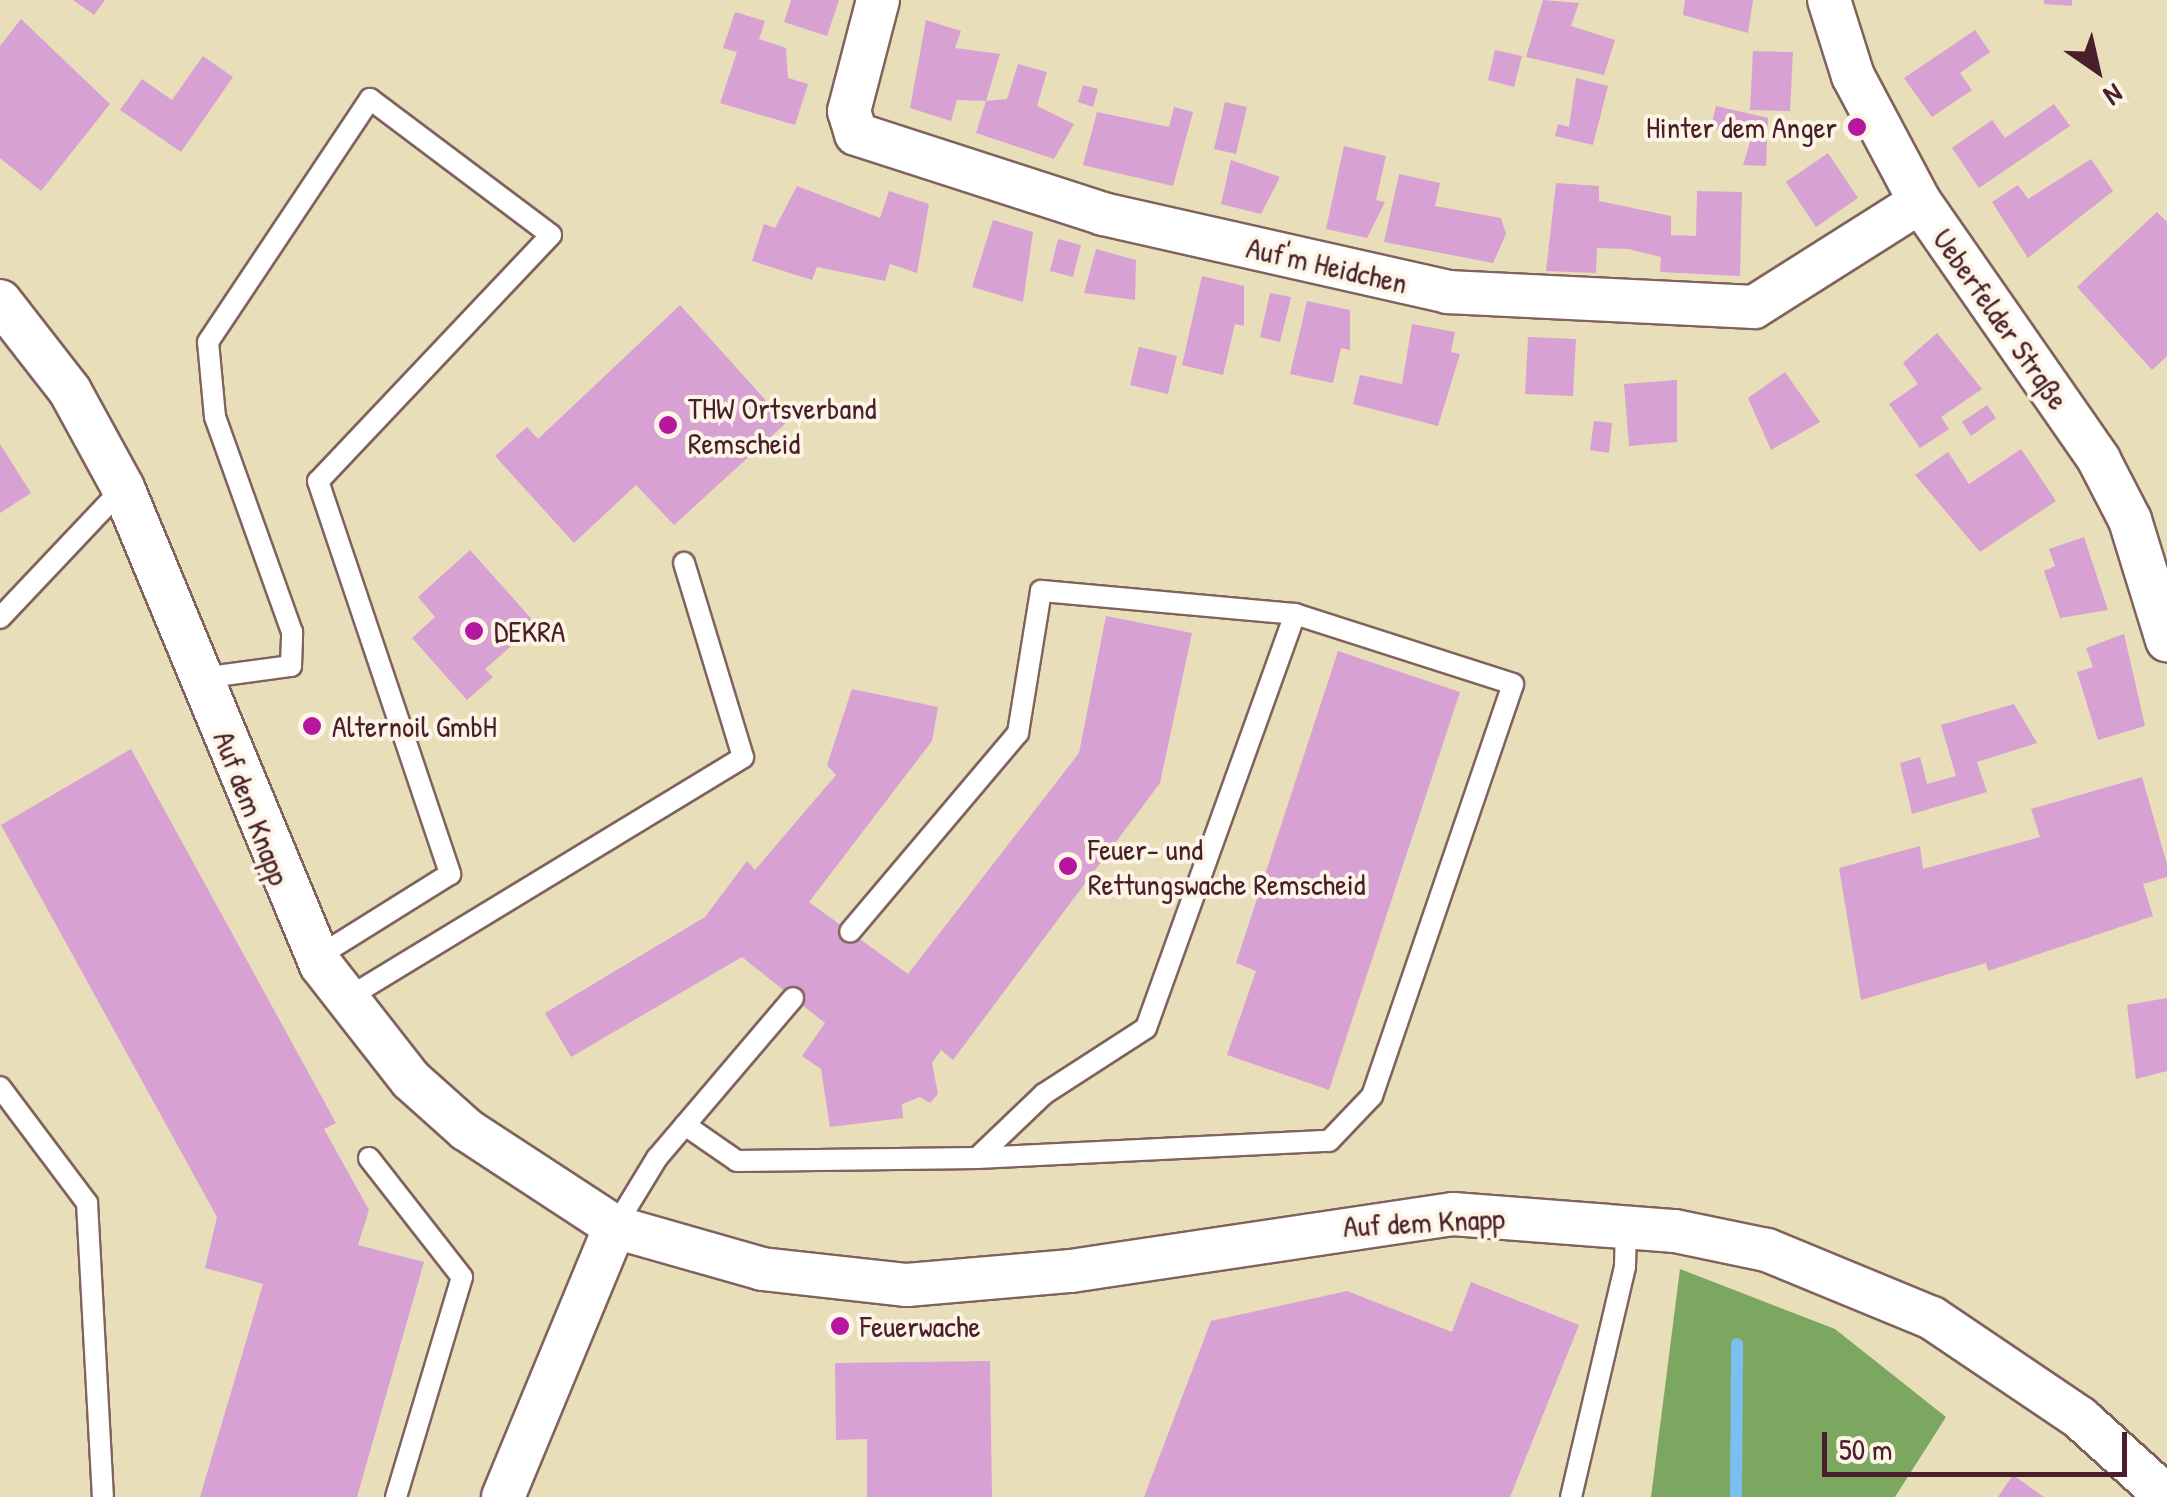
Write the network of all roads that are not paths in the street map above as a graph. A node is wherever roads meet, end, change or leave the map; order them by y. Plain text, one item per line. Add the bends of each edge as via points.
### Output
1 (878, 0) edge
2 (1829, 0) edge
3 (1920, 202) junction
4 (0, 302) edge
5 (123, 488) junction
6 (684, 563) dead end
7 (1295, 614) junction
8 (0, 618) edge
9 (2167, 640) edge
10 (202, 678) junction
11 (850, 932) dead end
12 (317, 957) junction
13 (793, 998) dead end
14 (344, 1000) junction
15 (0, 1087) edge
16 (685, 1125) junction
17 (369, 1158) dead end
18 (977, 1158) junction
19 (1626, 1225) junction
20 (615, 1227) junction
21 (2164, 1485) edge
22 (104, 1497) edge
23 (396, 1497) edge
24 (503, 1497) edge
25 (1570, 1497) edge

1 - 3 street, Auf'm Heidchen via 849,111 856,134 1103,214 1448,292 1754,307
2 - 3 street, Ueberfelder Straße via 1853,76
3 - 9 street, Ueberfelder Straße via 2099,460 2130,520
4 - 5 street, Auf dem Knapp via 70,391
5 - 8 lane
5 - 10 street, Auf dem Knapp
6 - 14 lane via 743,757
7 - 11 lane via 1041,592 1018,733
7 - 18 lane via 1146,1028 1044,1094
7 - 18 lane via 1513,684 1372,1096 1329,1141
10 - 12 street, Auf dem Knapp
10 - 12 lane via 291,666 292,632 215,417 208,342 370,99 551,236 318,480 450,874
12 - 14 street, Auf dem Knapp
13 - 16 lane
14 - 20 street, Auf dem Knapp via 467,1130
15 - 22 lane via 88,1203
16 - 18 lane via 738,1161
16 - 20 lane
17 - 23 lane via 462,1277
19 - 20 street, Auf dem Knapp via 1453,1214 1071,1272 908,1284 762,1269
19 - 21 street, Auf dem Knapp via 1766,1250 1932,1318 2080,1418
19 - 25 lane via 1625,1266
20 - 24 street

